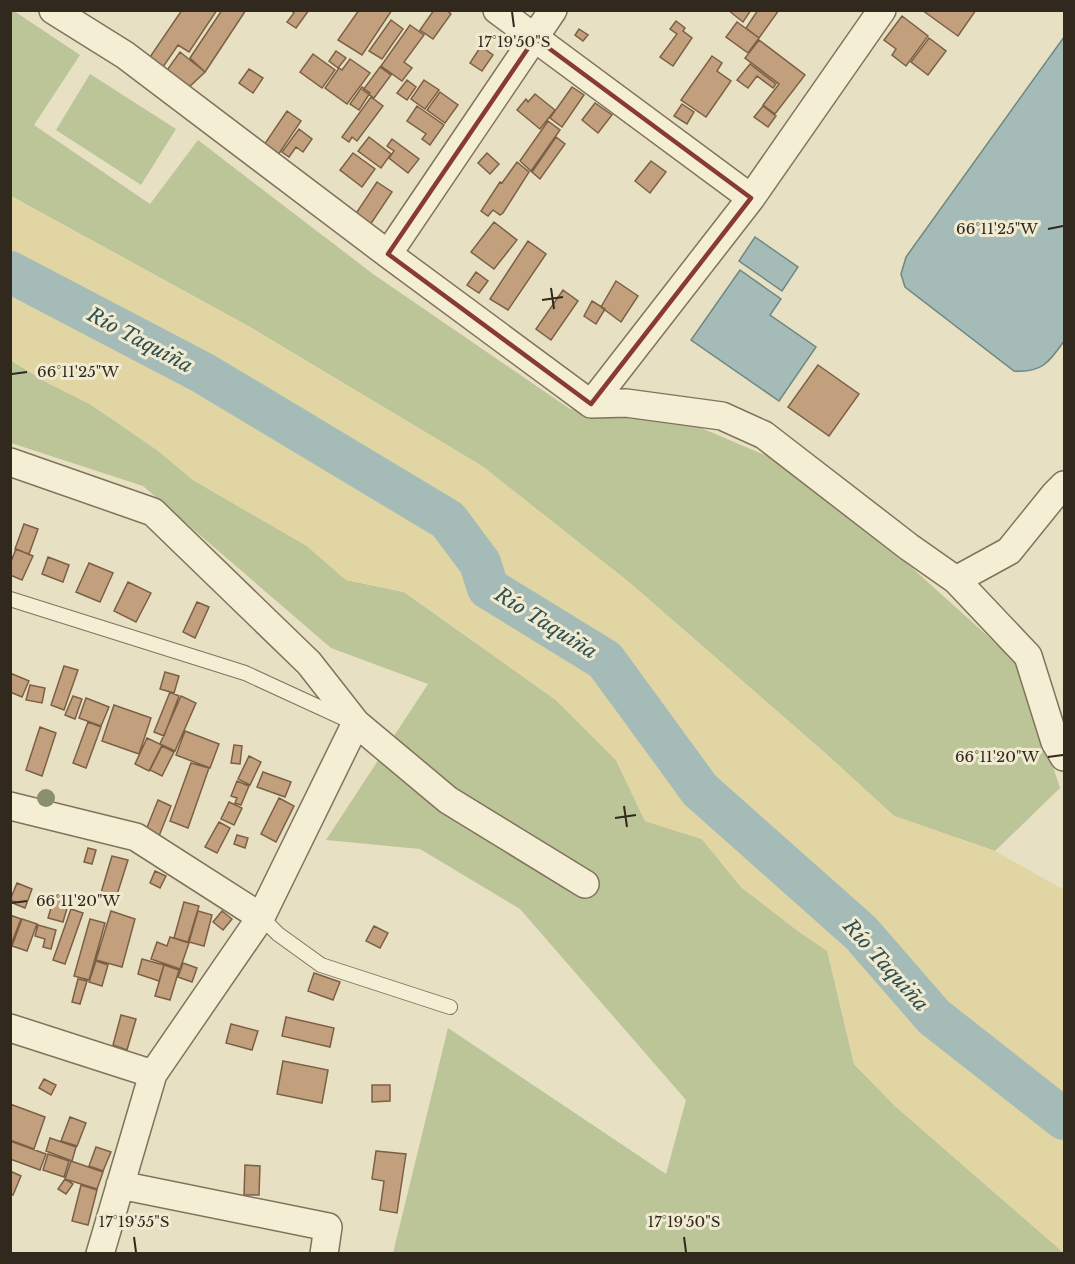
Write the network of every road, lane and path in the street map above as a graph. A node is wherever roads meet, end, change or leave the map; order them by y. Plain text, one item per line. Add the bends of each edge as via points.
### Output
1 (53, 10) edge
2 (496, 10) edge
3 (553, 10) edge
4 (882, 10) edge
5 (535, 38) junction
6 (751, 198) junction
7 (388, 254) junction
8 (591, 404) junction
9 (10, 462) edge
10 (1065, 485) edge
11 (956, 580) junction
12 (10, 599) edge
13 (356, 723) junction
14 (1065, 757) edge
15 (10, 806) edge
16 (585, 884) dead end
17 (261, 917) junction
18 (450, 1006) dead end
19 (10, 1028) edge
20 (153, 1074) junction
21 (120, 1185) junction
22 (100, 1254) edge
23 (324, 1254) edge

1 - 7 street via 125,55
2 - 5 street
3 - 5 street
4 - 6 street
5 - 6 street
5 - 7 street
6 - 8 street
7 - 8 street
8 - 11 street via 626,403 722,416 764,435
9 - 13 street via 153,512 309,663
10 - 11 street via 1009,551
11 - 14 street via 1028,656 1055,742
12 - 13 lane via 245,673
13 - 16 street via 448,800
13 - 17 street
15 - 17 street via 136,837
17 - 18 lane via 321,965
17 - 20 street
19 - 20 street
20 - 21 street
21 - 22 street
21 - 23 street via 328,1227

